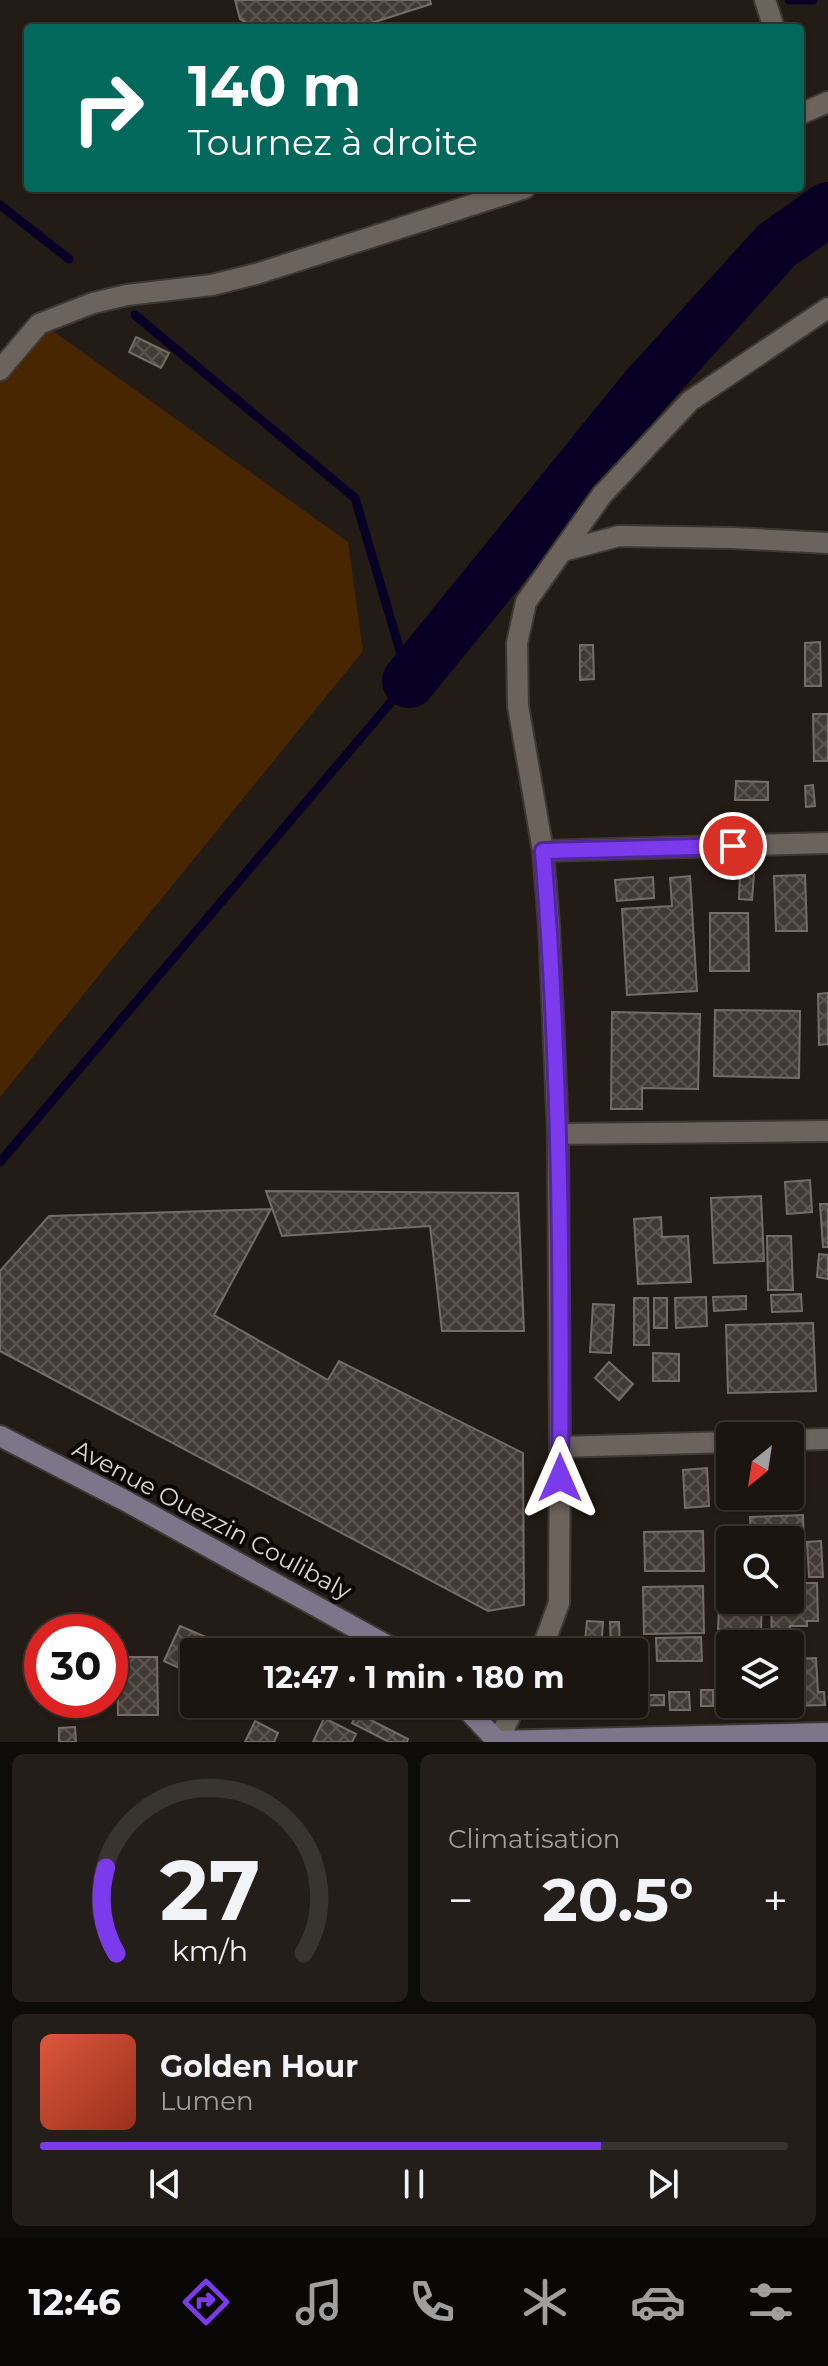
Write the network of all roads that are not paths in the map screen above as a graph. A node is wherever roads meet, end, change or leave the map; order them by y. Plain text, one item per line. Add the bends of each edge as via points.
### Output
1 (765, 0) edge
2 (773, 24) edge
3 (828, 102) edge
4 (804, 112) edge
5 (512, 192) edge
6 (828, 308) edge
7 (0, 370) edge
8 (828, 543) edge
9 (563, 551) junction
10 (828, 843) edge
11 (543, 851) junction
12 (828, 1131) edge
13 (558, 1134) junction
14 (0, 1436) edge
15 (828, 1439) edge
16 (804, 1440) edge
17 (716, 1442) edge
18 (560, 1447) junction
19 (374, 1638) edge
20 (546, 1638) edge
21 (475, 1718) edge
22 (509, 1718) edge
23 (828, 1733) edge
24 (498, 1742) edge

1 - 2 street
3 - 4 street
5 - 7 street via 256,274 93,303 39,324
6 - 9 street via 690,401 602,495
8 - 9 street via 619,536
9 - 11 street via 526,602 517,643 518,706
10 - 11 street
11 - 13 street
12 - 13 street
13 - 18 street
14 - 19 main road, Avenue Ouezzin Coulibaly
15 - 16 street
17 - 18 street
18 - 20 street via 559,1603
21 - 24 main road
22 - 24 street
23 - 24 main road

